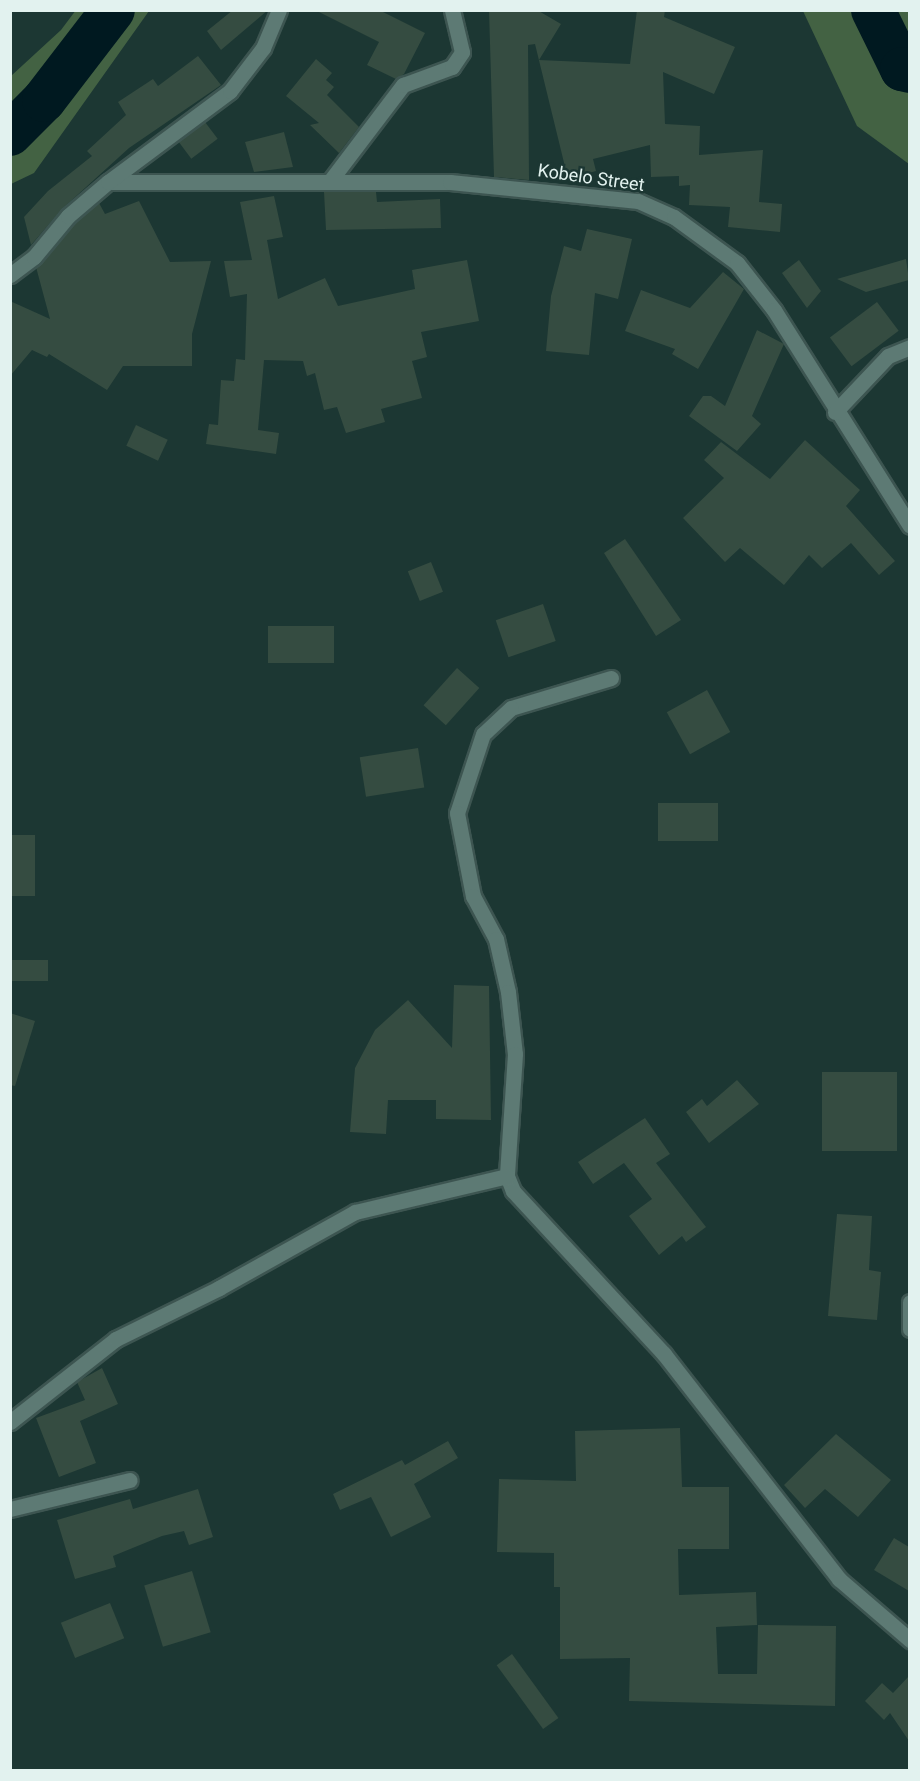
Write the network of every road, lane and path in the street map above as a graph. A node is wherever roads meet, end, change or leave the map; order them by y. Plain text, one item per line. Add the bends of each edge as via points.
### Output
1 (279, 10) edge
2 (452, 10) edge
3 (330, 181) junction
4 (108, 182) junction
5 (10, 274) edge
6 (909, 347) edge
7 (835, 411) junction
8 (909, 526) edge
9 (610, 678) dead end
10 (507, 1176) junction
11 (909, 1302) edge
12 (909, 1329) edge
13 (10, 1422) edge
14 (130, 1480) dead end
15 (10, 1509) edge
16 (909, 1640) edge

1 - 4 street via 263,48 230,91
2 - 3 street via 462,51 452,67 403,86
3 - 4 street, Kobelo Street
3 - 7 street, Kobelo Street via 450,182 566,191 638,201 659,210 716,244 737,263 774,310
4 - 5 street via 68,216 34,257
6 - 7 street via 888,356
7 - 8 street, Kobelo Street
9 - 10 street via 511,708 483,734 457,813 473,896 496,939 508,992 515,1054
10 - 13 street via 355,1212 219,1288 116,1339
10 - 16 street via 513,1191 664,1354 839,1579
11 - 12 street
14 - 15 street

